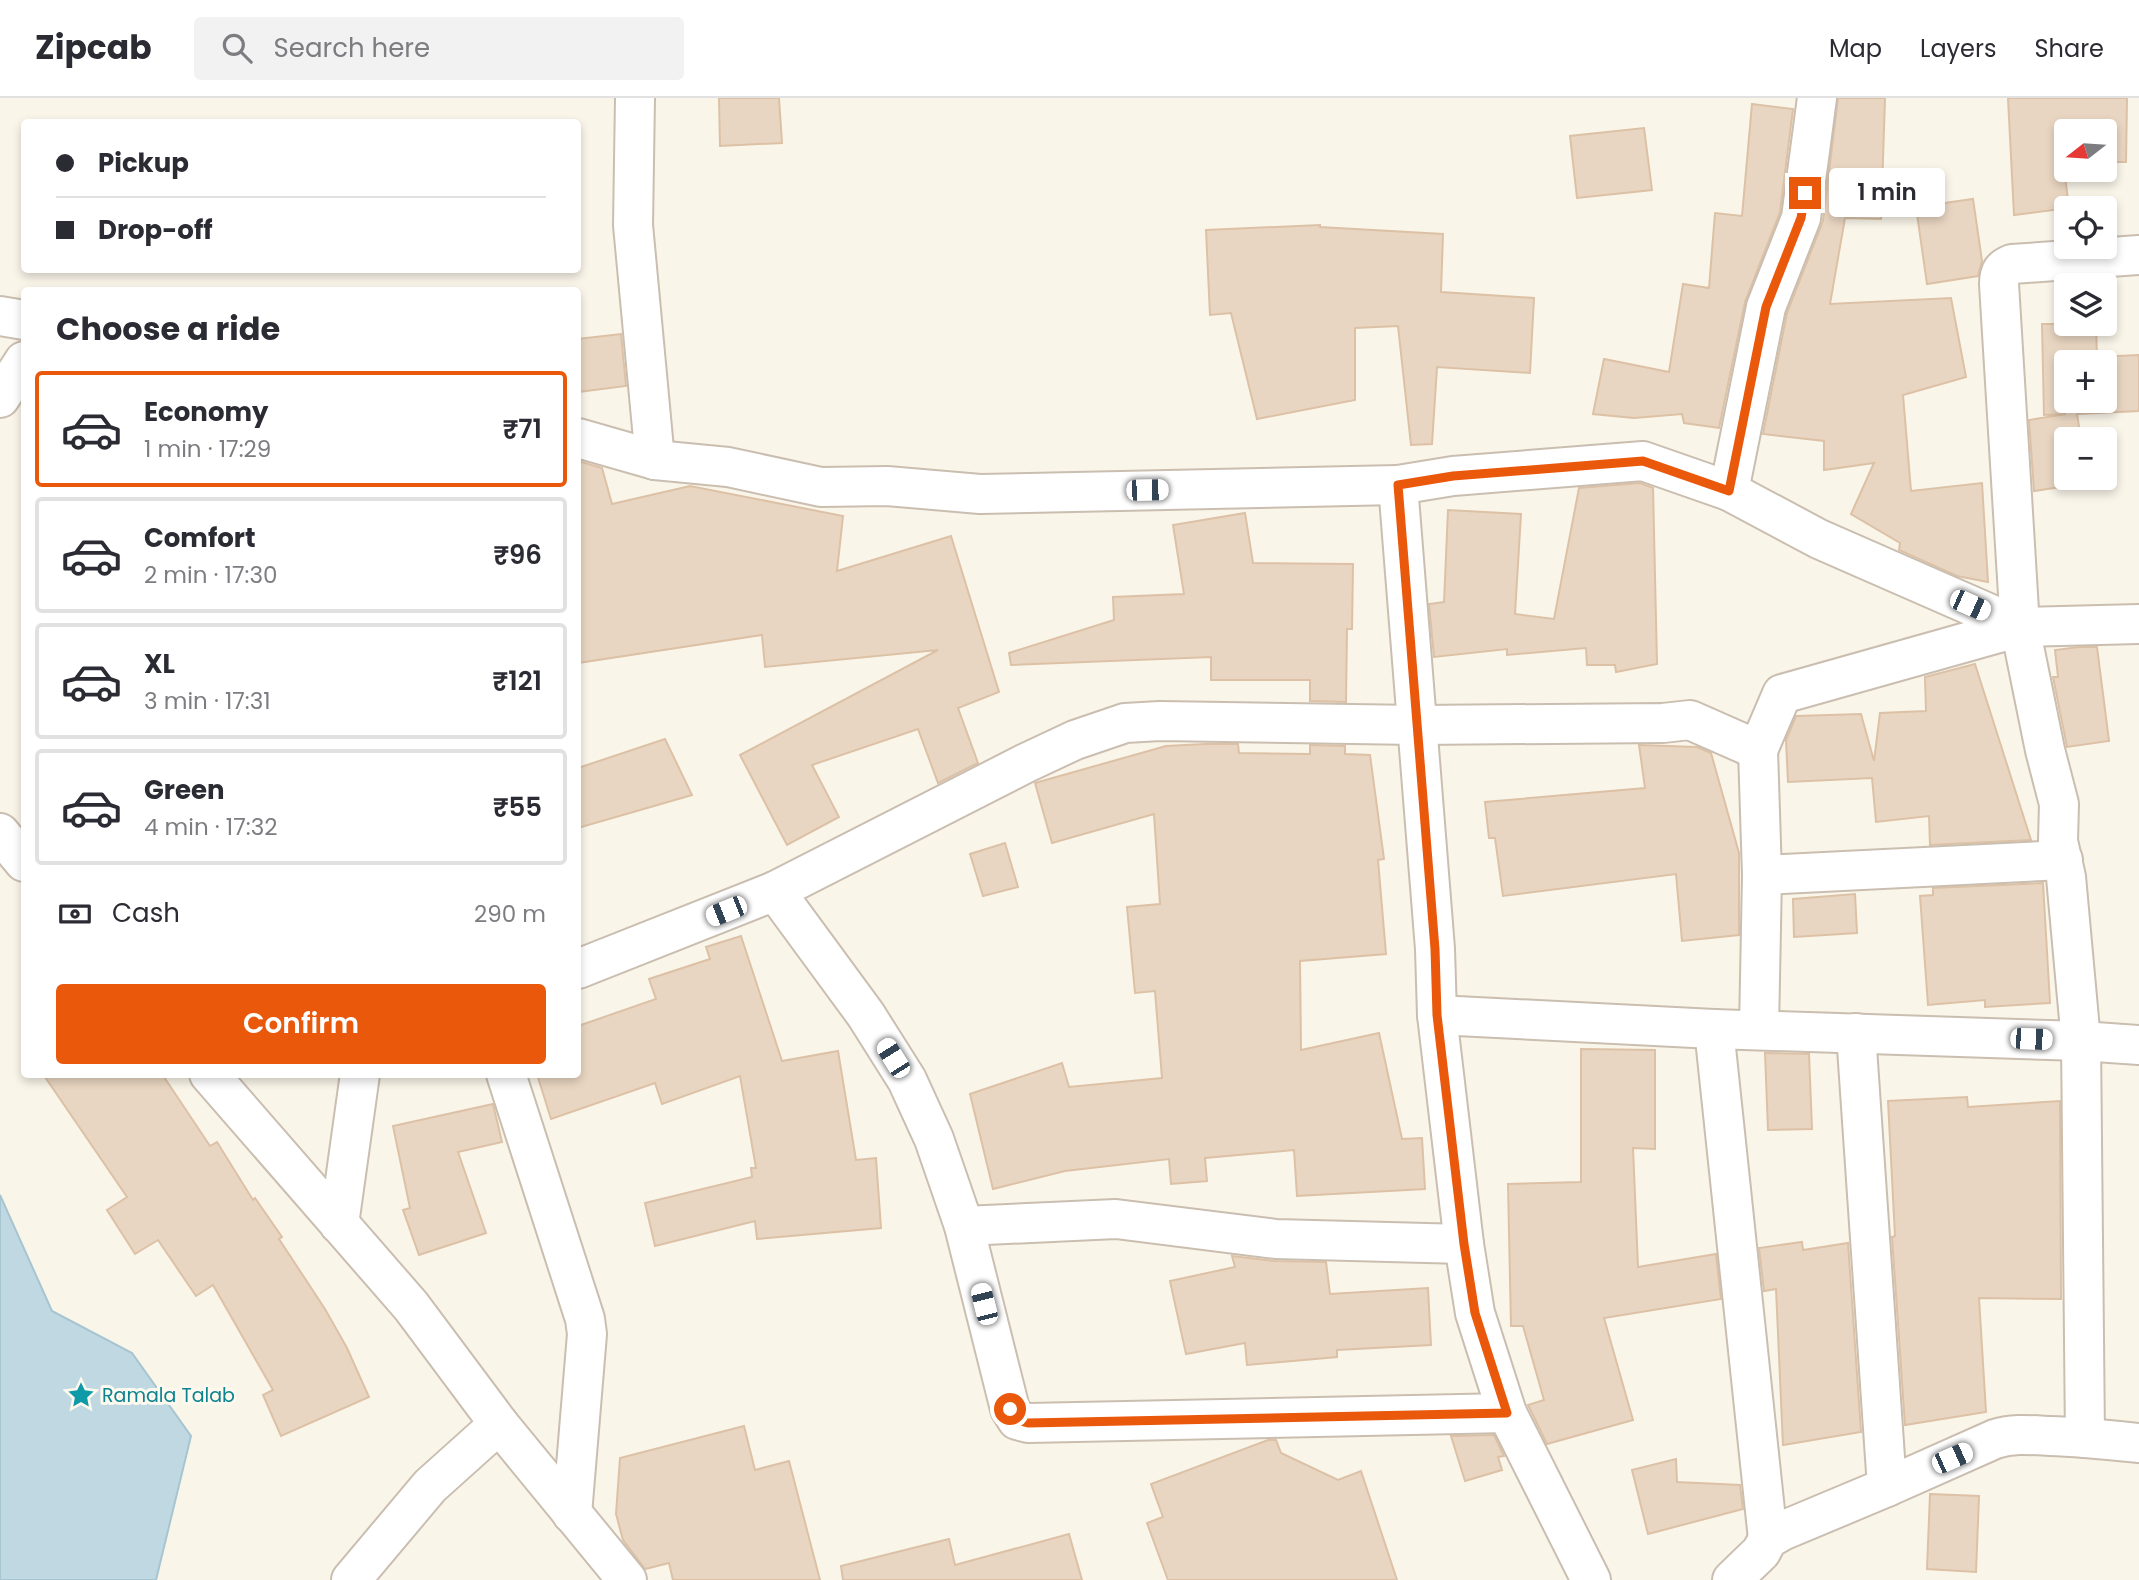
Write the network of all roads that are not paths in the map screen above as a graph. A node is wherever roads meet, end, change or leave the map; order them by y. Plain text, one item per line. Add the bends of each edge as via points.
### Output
1 (635, 98) edge
2 (1816, 98) edge
3 (2139, 255) edge
4 (0, 316) edge
5 (21, 320) edge
6 (21, 366) edge
7 (0, 398) edge
8 (581, 439) edge
9 (655, 460) junction
10 (1398, 485) junction
11 (1729, 491) junction
12 (2139, 624) edge
13 (2020, 627) junction
14 (1417, 725) junction
15 (1758, 751) junction
16 (0, 833) edge
17 (21, 858) edge
18 (2063, 860) junction
19 (1762, 875) junction
20 (775, 891) junction
21 (581, 968) edge
22 (1437, 1015) junction
23 (1714, 1029) junction
24 (1759, 1030) junction
25 (1856, 1033) junction
26 (2081, 1041) junction
27 (2139, 1045) edge
28 (212, 1078) edge
29 (359, 1078) edge
30 (507, 1078) edge
31 (339, 1224) junction
32 (964, 1226) junction
33 (1464, 1244) junction
34 (1507, 1413) junction
35 (499, 1424) junction
36 (2085, 1438) junction
37 (2139, 1443) edge
38 (1887, 1488) junction
39 (572, 1514) junction
40 (1768, 1539) junction
41 (351, 1580) edge
42 (627, 1580) edge
43 (1591, 1580) edge
44 (1731, 1580) edge

1 - 9 street via 632,225
2 - 11 street via 1801,218 1766,307
3 - 13 street via 2012,264 1999,275
4 - 5 street
6 - 7 street
8 - 9 street
9 - 10 street via 728,467 821,487 887,486 980,494
10 - 11 street via 1453,476 1643,461
10 - 14 street
11 - 13 street via 1819,539
12 - 13 street
13 - 15 street via 1782,694
13 - 18 street via 2059,804 2058,841
14 - 15 street via 1690,720
14 - 20 street via 1125,723 1026,762
14 - 22 street
15 - 19 street
16 - 17 street
18 - 19 street
18 - 26 street
19 - 24 street
20 - 21 street
20 - 32 street via 866,1015 907,1080 934,1139
22 - 23 street
22 - 33 street
23 - 24 street
23 - 40 street
24 - 25 street
25 - 26 street
25 - 38 street
26 - 27 street
26 - 36 street
28 - 31 street
29 - 31 street
30 - 39 street via 585,1319
31 - 35 street via 411,1306
32 - 33 street via 1116,1219 1276,1239
32 - 34 street via 1010,1409 1017,1420
33 - 34 street via 1475,1313
34 - 43 street
35 - 39 street
35 - 41 street via 430,1486
36 - 37 street
36 - 38 street via 2008,1435
38 - 40 street
39 - 42 street
40 - 44 street via 1761,1552

